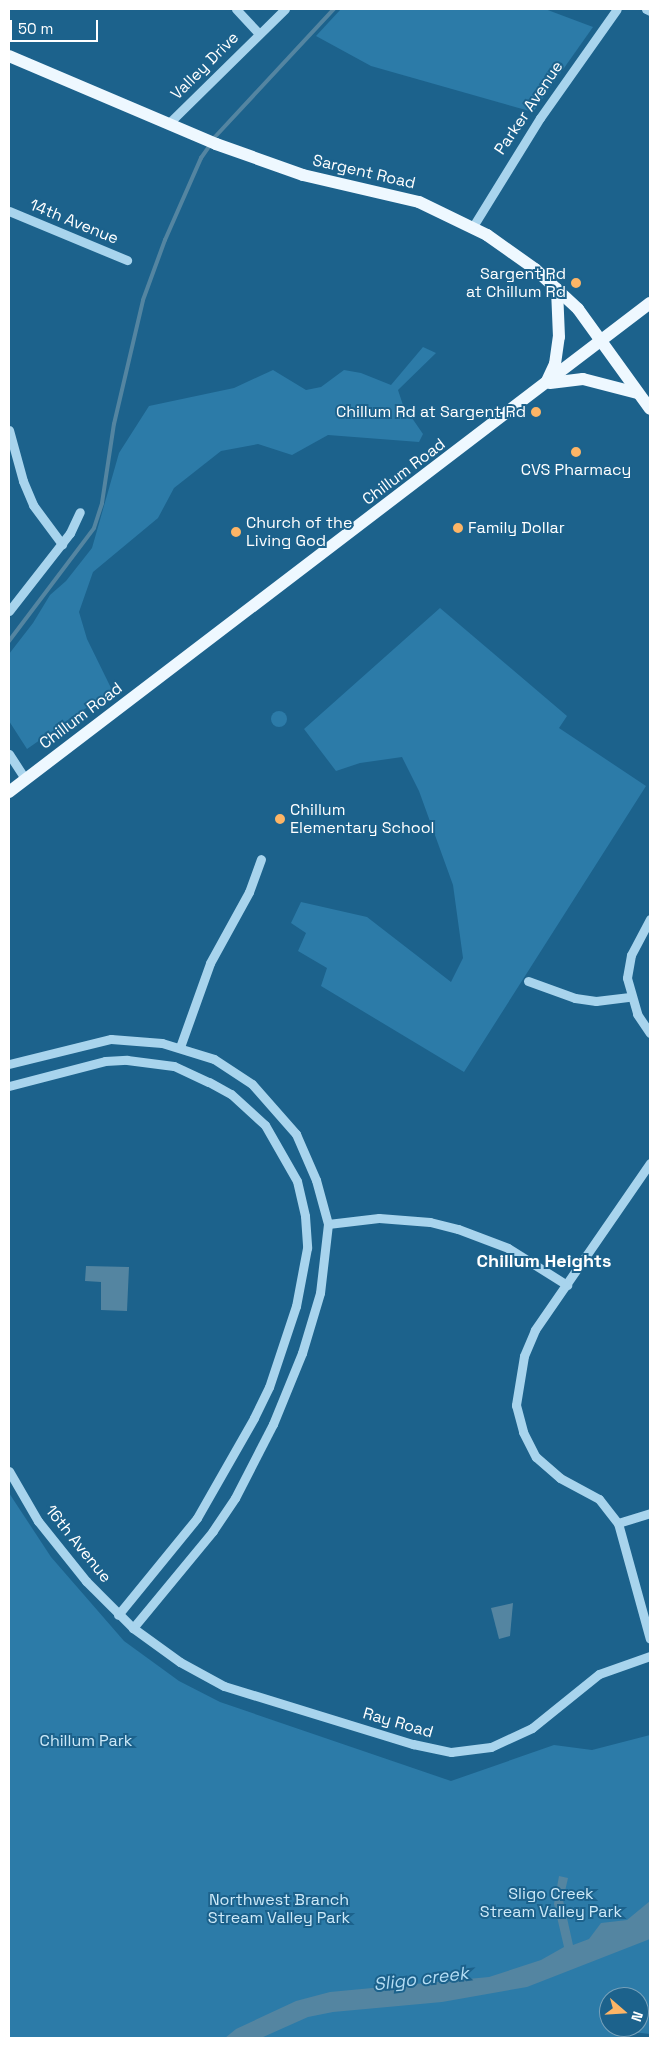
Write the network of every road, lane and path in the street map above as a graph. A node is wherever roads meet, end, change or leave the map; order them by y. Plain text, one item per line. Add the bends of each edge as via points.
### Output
1 (236, 9) edge
2 (285, 9) edge
3 (617, 9) edge
4 (646, 9) edge
5 (650, 12) edge
6 (258, 34) junction
7 (9, 56) edge
8 (168, 124) junction
9 (9, 211) edge
10 (472, 228) junction
11 (127, 260) dead end
12 (557, 289) junction
13 (650, 303) edge
14 (600, 340) junction
15 (545, 384) junction
16 (637, 393) junction
17 (650, 409) edge
18 (9, 430) edge
19 (80, 512) dead end
20 (62, 544) junction
21 (9, 612) edge
22 (9, 754) edge
23 (25, 779) junction
24 (9, 792) edge
25 (262, 859) dead end
26 (650, 919) edge
27 (528, 981) dead end
28 (630, 997) junction
29 (650, 1033) edge
30 (180, 1047) junction
31 (9, 1064) edge
32 (9, 1086) edge
33 (650, 1163) edge
34 (328, 1224) junction
35 (568, 1285) junction
36 (9, 1471) edge
37 (650, 1513) edge
38 (618, 1523) junction
39 (118, 1615) junction
40 (133, 1628) junction
41 (650, 1639) edge
42 (650, 1656) edge

1 - 6 street
2 - 6 street, Valley Drive
3 - 10 street, Parker Avenue via 540,118
4 - 5 street
6 - 8 street, Valley Drive
7 - 8 main road, Sargent Road
8 - 10 main road, Sargent Road via 303,175 419,202
9 - 11 street, 14th Avenue
10 - 12 main road, Sargent Road via 510,250
12 - 14 main road, Sargent Road via 578,309
12 - 15 main road via 559,336 555,364
13 - 14 main road, Chillum Road
14 - 15 main road, Chillum Road
14 - 16 main road, Sargent Road
15 - 16 main road via 583,379
15 - 23 main road, Chillum Road
16 - 17 main road, Sargent Road
18 - 20 street via 33,505
19 - 20 street
20 - 21 street
22 - 23 street
23 - 24 main road, Chillum Road
25 - 30 street via 249,892 202,980
26 - 28 street via 640,934 628,965
27 - 28 street via 575,998 596,1001
28 - 29 street
30 - 31 street via 111,1039
30 - 34 street via 235,1070 281,1113 307,1154
32 - 39 street via 105,1061 156,1062 195,1076 231,1094 265,1125 297,1182 306,1216 307,1248 296,1306 269,1387 197,1518
33 - 35 street
34 - 35 street via 379,1218 430,1222 458,1229 508,1248
34 - 40 street via 320,1293 302,1354 273,1424 235,1498 213,1531
35 - 38 street via 535,1330 524,1356 517,1386 518,1417 529,1446 546,1467 598,1499
36 - 39 street, 16th Avenue via 49,1536
37 - 38 street
38 - 41 street
39 - 40 street, 16th Avenue
40 - 42 street, Ray Road via 180,1662 224,1686 413,1744 451,1752 483,1748 514,1737 547,1717 599,1674

